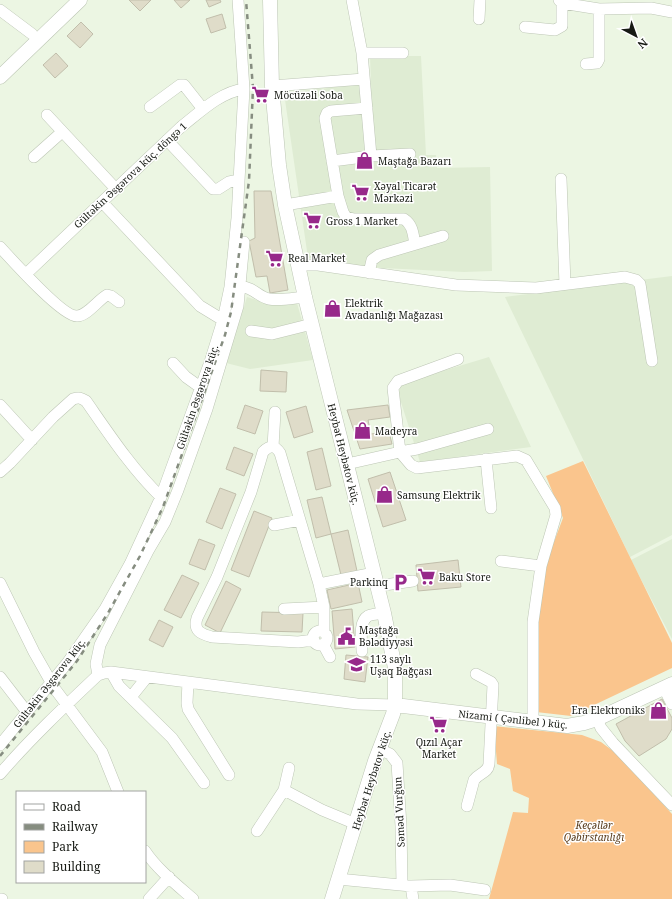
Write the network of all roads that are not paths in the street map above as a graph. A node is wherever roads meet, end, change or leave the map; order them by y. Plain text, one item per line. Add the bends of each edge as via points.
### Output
1 (67, 0) edge
2 (80, 0) edge
3 (238, 0) edge
4 (270, 0) edge
5 (352, 0) edge
6 (480, 0) edge
7 (561, 1) edge
8 (599, 9) junction
9 (0, 10) edge
10 (672, 11) edge
11 (479, 19) dead end
12 (525, 27) dead end
13 (32, 34) junction
14 (362, 53) junction
15 (403, 53) dead end
16 (0, 64) edge
17 (586, 64) dead end
18 (0, 77) edge
19 (364, 79) junction
20 (272, 86) junction
21 (244, 89) junction
22 (150, 107) dead end
23 (367, 108) junction
24 (203, 109) junction
25 (47, 115) dead end
26 (62, 132) junction
27 (167, 140) junction
28 (410, 154) dead end
29 (34, 156) dead end
30 (371, 156) junction
31 (332, 161) junction
32 (561, 179) dead end
33 (239, 180) junction
34 (115, 188) junction
35 (338, 196) junction
36 (102, 202) junction
37 (285, 205) junction
38 (443, 236) dead end
39 (244, 242) dead end
40 (415, 244) junction
41 (0, 247) edge
42 (298, 266) junction
43 (369, 273) junction
44 (26, 274) junction
45 (565, 284) junction
46 (241, 287) junction
47 (305, 296) junction
48 (119, 302) dead end
49 (223, 320) junction
50 (312, 324) junction
51 (251, 331) dead end
52 (458, 359) dead end
53 (652, 361) dead end
54 (173, 363) dead end
55 (200, 387) junction
56 (0, 404) edge
57 (275, 412) dead end
58 (488, 429) dead end
59 (32, 440) junction
60 (273, 447) junction
61 (400, 452) junction
62 (486, 460) junction
63 (347, 464) junction
64 (0, 472) edge
65 (161, 497) junction
66 (491, 508) dead end
67 (300, 520) junction
68 (274, 525) dead end
69 (501, 561) dead end
70 (541, 566) junction
71 (376, 580) junction
72 (413, 581) dead end
73 (319, 584) junction
74 (1, 590) edge
75 (324, 607) junction
76 (284, 609) dead end
77 (384, 613) junction
78 (318, 642) junction
79 (362, 651) dead end
80 (330, 657) dead end
81 (111, 672) junction
82 (476, 674) dead end
83 (98, 675) junction
84 (0, 677) edge
85 (147, 677) junction
86 (51, 682) junction
87 (188, 682) junction
88 (668, 686) edge
89 (131, 697) junction
90 (672, 704) edge
91 (66, 705) junction
92 (395, 705) junction
93 (27, 712) junction
94 (492, 717) junction
95 (597, 719) junction
96 (533, 722) junction
97 (0, 745) edge
98 (380, 749) junction
99 (289, 768) dead end
100 (0, 774) edge
101 (229, 775) dead end
102 (204, 783) dead end
103 (284, 790) junction
104 (118, 791) edge
105 (672, 805) edge
106 (467, 806) dead end
107 (356, 824) junction
108 (257, 831) dead end
109 (146, 852) edge
110 (169, 877) junction
111 (338, 879) junction
112 (407, 885) junction
113 (485, 890) dead end
114 (149, 899) edge
115 (193, 899) edge
116 (332, 899) edge
117 (413, 899) edge

1 - 13 main road
2 - 18 main road
3 - 21 street, Gültəkin Əsgərova küç.
4 - 20 main road, Heybət Heybətov küç.
5 - 14 street
6 - 11 street
7 - 8 street
7 - 12 street via 562,26 555,30
8 - 10 street via 651,8
8 - 17 street via 599,59 597,63
9 - 13 street
13 - 16 main road
14 - 15 street
14 - 19 street
19 - 20 street
19 - 23 street
20 - 37 main road, Heybət Heybətov küç.
21 - 24 street, Gültəkin Əsgərova küç. döngə 1 via 228,93
21 - 33 street, Gültəkin Əsgərova küç.
22 - 24 street via 180,85 184,85
23 - 30 street
23 - 31 street via 327,113 325,118
24 - 27 street, Gültəkin Əsgərova küç. döngə 1
25 - 26 street
26 - 29 street
26 - 34 street
27 - 33 street via 213,189
27 - 34 street, Gültəkin Əsgərova küç. döngə 1
28 - 30 street
30 - 31 street
31 - 35 street
32 - 45 street
33 - 49 street, Gültəkin Əsgərova küç. via 230,287
34 - 36 street, Gültəkin Əsgərova küç. döngə 1
35 - 37 street
35 - 40 street via 346,217 404,219 409,222
36 - 44 street, Gültəkin Əsgərova küç. döngə 1
36 - 49 street via 200,306
37 - 42 main road, Heybət Heybətov küç.
38 - 40 street
39 - 46 street
40 - 43 street via 379,255 372,260
41 - 44 street
42 - 43 street via 318,265
42 - 47 main road, Heybət Heybətov küç.
43 - 45 street via 456,285 536,288
44 - 48 street via 49,298 76,316 85,313 107,295
45 - 53 street via 625,277 636,280 640,284
46 - 47 street via 247,287 269,299
46 - 83 street via 238,306 207,409 178,490 165,522 100,645 96,664
47 - 50 main road, Heybət Heybətov küç.
49 - 55 street, Gültəkin Əsgərova küç.
50 - 51 street via 272,334
50 - 63 main road, Heybət Heybətov küç.
52 - 61 street via 398,381 393,388
54 - 55 street
55 - 65 street, Gültəkin Əsgərova küç.
56 - 59 street
57 - 60 street
58 - 61 street via 417,450
59 - 64 street
59 - 65 street via 73,399 82,398 147,483
60 - 67 street via 280,453
60 - 78 street via 263,452 252,492 196,624 198,630 212,637
61 - 62 street via 417,468
61 - 63 street
62 - 66 street
62 - 70 street via 517,456 526,460 555,508 556,522
63 - 71 main road, Heybət Heybətov küç.
65 - 86 street, Gültəkin Əsgərova küç. via 105,610
67 - 68 street
67 - 73 street
69 - 70 street
70 - 96 street via 533,622
71 - 72 street
71 - 73 street
71 - 77 main road, Heybət Heybətov küç.
73 - 75 street
74 - 86 street
75 - 76 street
75 - 78 street via 324,632 319,631 314,635
77 - 79 street via 363,620
77 - 92 main road, Heybət Heybətov küç. via 393,657
78 - 80 street
81 - 83 street
81 - 85 street
81 - 89 street via 119,686
82 - 94 street via 493,685
83 - 91 street
84 - 93 street
85 - 87 street
85 - 89 street
86 - 91 street
86 - 93 street, Gültəkin Əsgərova küç.
87 - 92 street via 356,704
87 - 101 street via 188,710
88 - 90 street
88 - 95 main road, Nizami ( Çənlibel ) küç.
89 - 102 street via 172,738
91 - 100 street
91 - 104 street via 102,752
92 - 94 main road, Nizami ( Çənlibel ) küç.
92 - 98 main road, Heybət Heybətov küç.
93 - 97 street, Gültəkin Əsgərova küç.
94 - 96 main road, Nizami ( Çənlibel ) küç.
94 - 106 street via 489,768 474,780
95 - 96 main road, Nizami ( Çənlibel ) küç. via 567,726
95 - 105 street via 613,743
98 - 107 main road, Heybət Heybətov küç.
98 - 112 street, Səməd Vurğun via 390,754 397,763
99 - 103 street
103 - 107 street
103 - 108 street
107 - 111 main road, Heybət Heybətov küç.
109 - 110 street
110 - 114 street
110 - 115 street
111 - 112 street
111 - 116 main road, Heybət Heybətov küç.
112 - 113 street via 450,884
112 - 117 street, Səməd Vurğun

